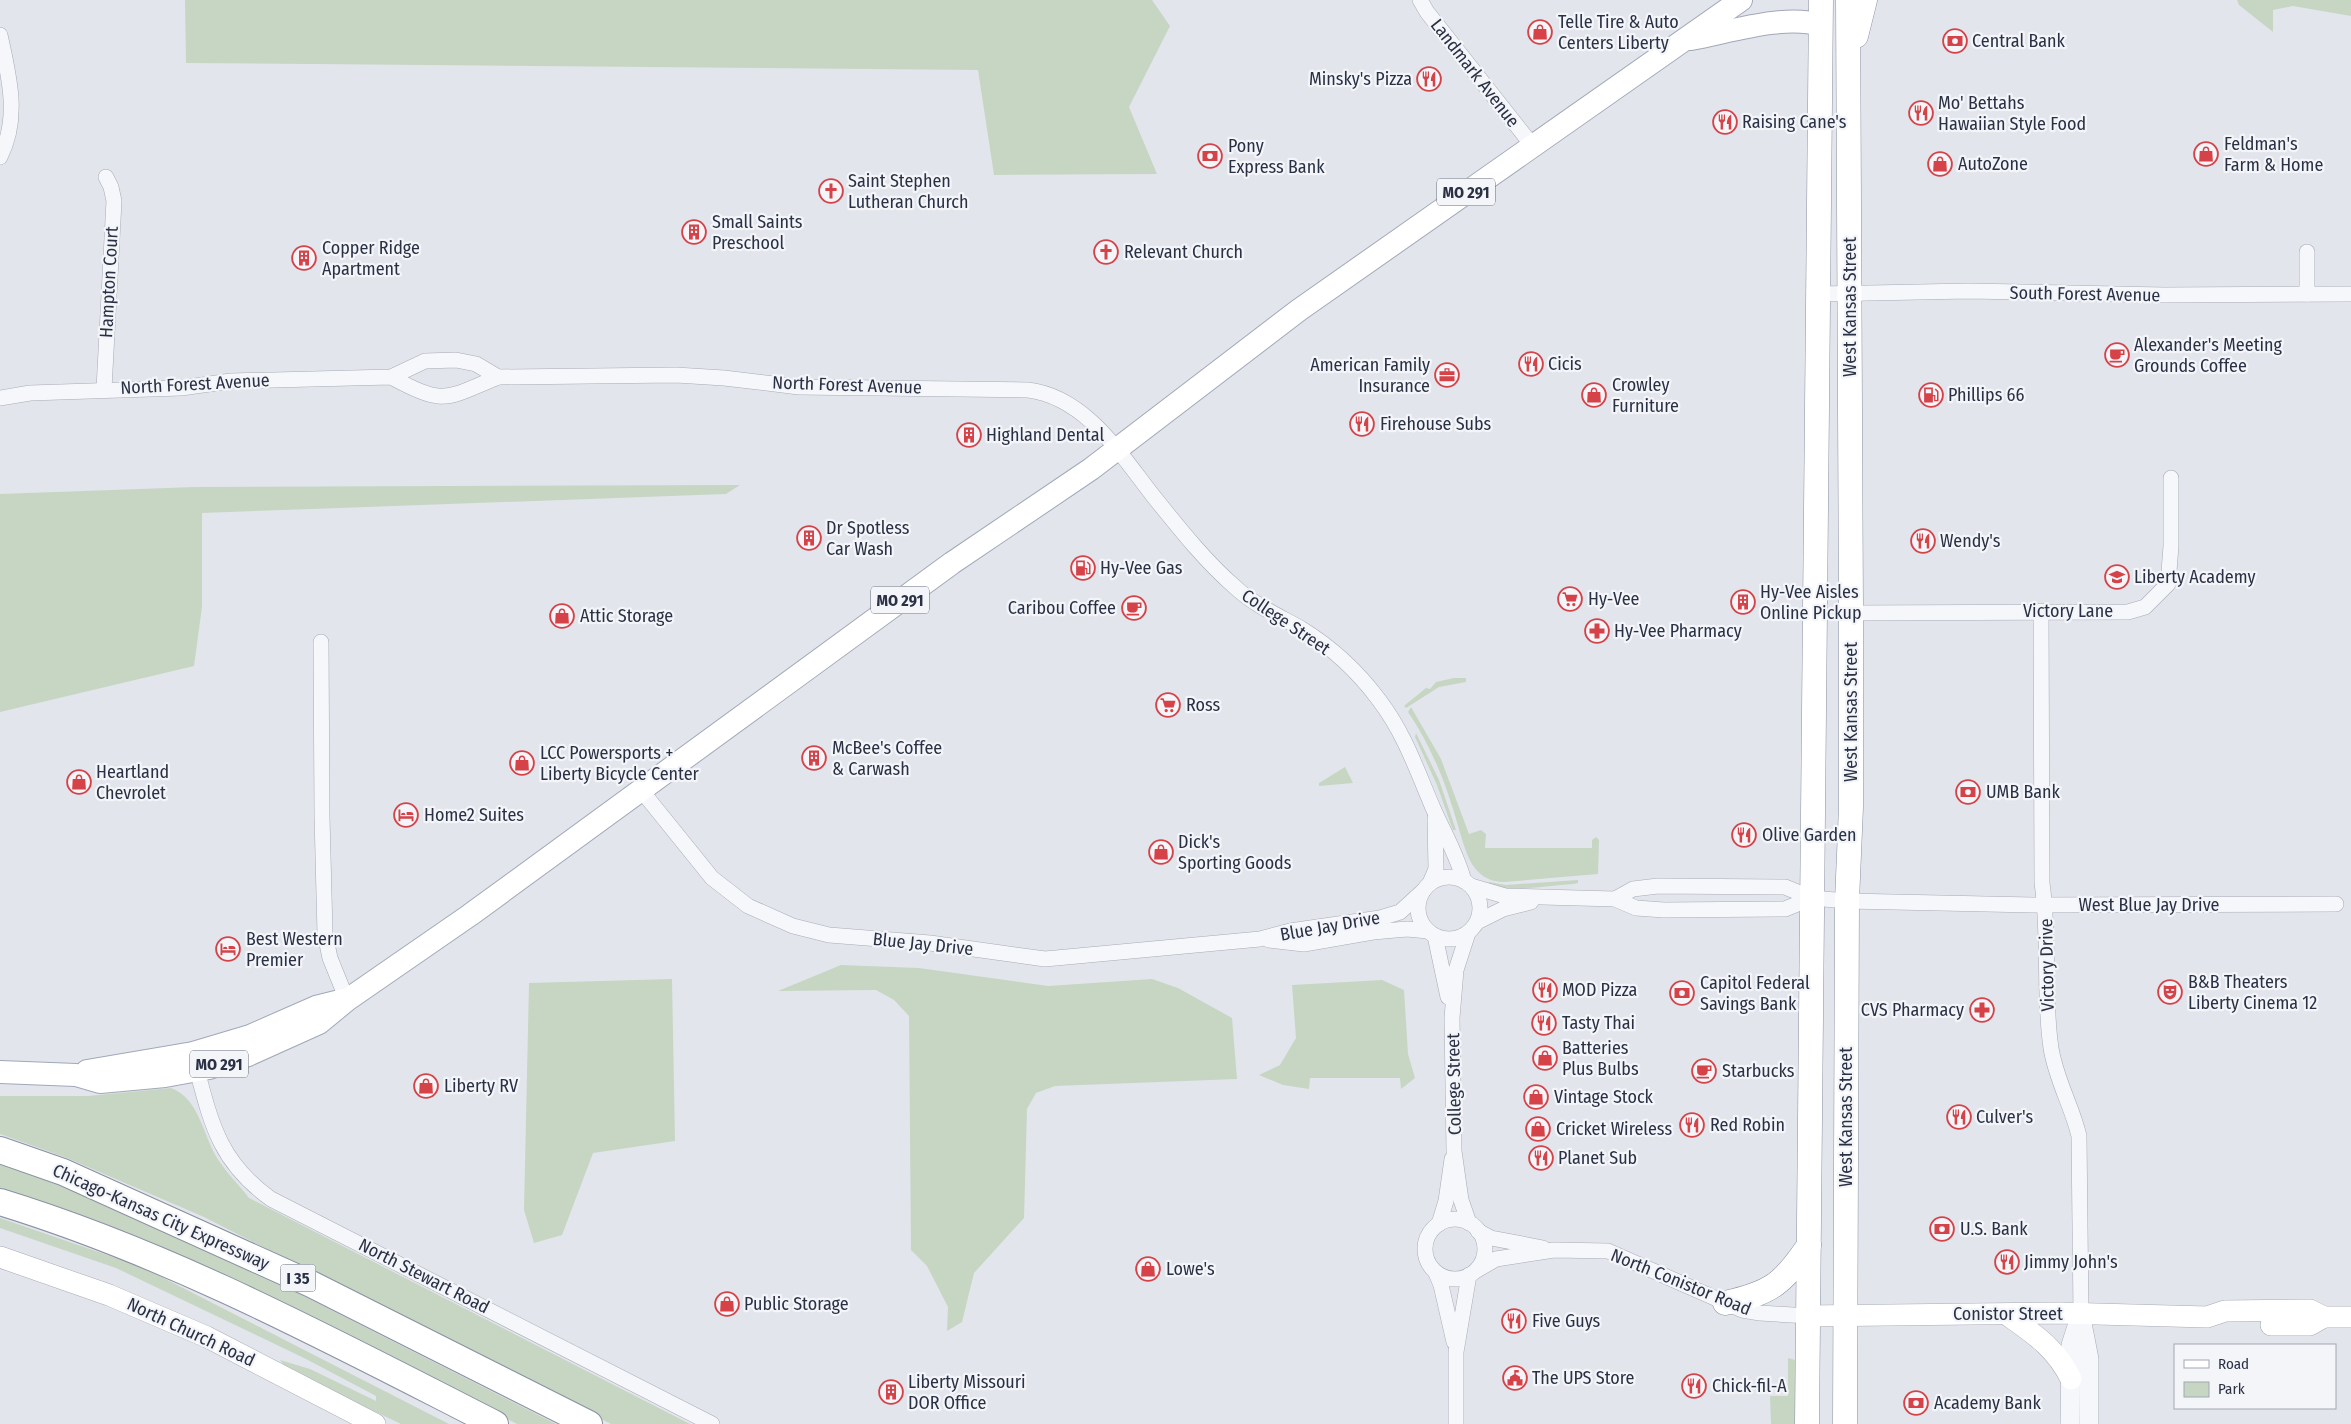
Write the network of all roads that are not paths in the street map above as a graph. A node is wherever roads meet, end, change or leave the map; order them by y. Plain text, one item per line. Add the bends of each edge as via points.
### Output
1 (1420, 0) edge
2 (1741, 0) edge
3 (1821, 0) edge
4 (1848, 0) edge
5 (1865, 0) edge
6 (1821, 25) junction
7 (0, 35) edge
8 (1685, 40) junction
9 (1850, 62) junction
10 (1532, 145) junction
11 (0, 157) edge
12 (106, 178) dead end
13 (2307, 252) dead end
14 (1820, 294) junction
15 (1850, 294) junction
16 (2307, 294) junction
17 (2351, 294) edge
18 (391, 377) junction
19 (498, 377) junction
20 (104, 389) junction
21 (0, 398) edge
22 (1116, 448) junction
23 (2171, 478) dead end
24 (2041, 611) junction
25 (1851, 612) junction
26 (321, 642) dead end
27 (641, 790) junction
28 (1434, 809) junction
29 (1468, 884) junction
30 (1427, 887) junction
31 (1547, 898) junction
32 (1812, 898) junction
33 (1615, 900) junction
34 (1848, 901) junction
35 (2336, 904) dead end
36 (2045, 905) junction
37 (1473, 928) junction
38 (1431, 933) junction
39 (1260, 939) junction
40 (347, 1000) junction
41 (1452, 1018) junction
42 (197, 1070) junction
43 (0, 1072) edge
44 (76, 1075) junction
45 (0, 1150) edge
46 (1454, 1151) junction
47 (0, 1202) edge
48 (1439, 1224) junction
49 (1474, 1227) junction
50 (1809, 1245) junction
51 (1554, 1250) junction
52 (0, 1257) edge
53 (1436, 1273) junction
54 (1473, 1273) junction
55 (1725, 1303) junction
56 (1845, 1314) junction
57 (2006, 1314) junction
58 (2081, 1314) junction
59 (1808, 1316) junction
60 (2351, 1317) edge
61 (1456, 1352) junction
62 (2071, 1379) junction
63 (368, 1422) edge
64 (495, 1424) edge
65 (589, 1424) edge
66 (712, 1424) edge
67 (1456, 1424) edge
68 (1807, 1424) edge
69 (1846, 1424) edge
70 (2070, 1424) edge
71 (2088, 1424) edge

1 - 10 street, Landmark Avenue
2 - 8 main road, MO 291
3 - 6 highway, West Kansas Street
4 - 9 highway, West Kansas Street
5 - 9 highway
6 - 8 main road via 1786,22
6 - 14 highway, West Kansas Street
7 - 11 street via 10,77 12,110
8 - 10 main road, MO 291
9 - 15 highway, West Kansas Street
10 - 22 main road, MO 291 via 1299,310
12 - 20 street, Hampton Court via 114,201
13 - 16 street
14 - 15 street, South Forest Avenue
14 - 32 highway, West Kansas Street
15 - 16 street, South Forest Avenue via 1969,291
15 - 25 highway, West Kansas Street
16 - 17 street, South Forest Avenue
18 - 19 street, North Forest Avenue via 426,361 456,360 476,364
18 - 19 street, North Forest Avenue via 434,397 456,396
18 - 20 street, North Forest Avenue via 231,381 181,388
19 - 22 street, North Forest Avenue via 676,376 799,387 1028,390 1043,392 1071,405
20 - 21 street, North Forest Avenue
22 - 27 main road, MO 291
22 - 28 street, College Street via 1200,552 1235,588 1303,630 1343,661 1380,701 1412,755
23 - 24 street, Victory Lane via 2168,584 2153,601 2128,612
24 - 25 street, Victory Lane
24 - 36 street, Victory Drive via 2042,874
25 - 34 highway, West Kansas Street
26 - 40 street via 325,934 330,958
27 - 39 street, Blue Jay Drive via 712,878 748,906 793,926 829,935 930,943 1045,959
27 - 40 main road, MO 291 via 470,916
28 - 29 street, College Street
28 - 30 street, College Street via 1436,869
29 - 30 street via 1447,877
29 - 31 street via 1505,896
29 - 37 street via 1480,904
30 - 38 street via 1419,901 1418,912 1421,922
30 - 39 street, Blue Jay Drive via 1400,912
31 - 33 street
31 - 37 street via 1502,909
32 - 33 street via 1785,909 1664,910 1636,908
32 - 33 street via 1785,887 1658,886 1633,889
32 - 34 street, West Blue Jay Drive
32 - 50 highway, West Kansas Street
34 - 36 street, West Blue Jay Drive
34 - 56 highway, West Kansas Street
35 - 36 street, West Blue Jay Drive
36 - 58 street, Victory Drive via 2050,1042 2056,1075 2075,1118 2079,1136
37 - 38 street via 1452,939
37 - 41 street, College Street via 1456,970
38 - 39 street, Blue Jay Drive via 1407,929 1304,944
38 - 41 street, College Street
40 - 42 main road, MO 291 via 320,1023 294,1036 256,1052
40 - 44 main road, MO 291 via 316,1006 250,1036 193,1053 98,1068
41 - 46 street, College Street
42 - 44 main road, MO 291 via 118,1082 100,1082
42 - 66 street, North Stewart Road via 220,1142 242,1174 271,1199
43 - 44 main road, MO 291
45 - 65 highway, Chicago-Kansas City Expressway / I 35 via 63,1172 311,1284
46 - 48 street, College Street
46 - 49 street, College Street via 1461,1200
47 - 64 highway, I 35 via 51,1217 161,1261 333,1341
48 - 49 street via 1454,1219
48 - 53 street via 1426,1240 1425,1251 1427,1261
49 - 51 street, North Conistor Road via 1491,1238
49 - 54 street via 1484,1246 1481,1263
50 - 55 highway via 1774,1287 1754,1297
50 - 59 highway, West Kansas Street
51 - 54 street, North Conistor Road via 1496,1259
51 - 55 street, North Conistor Road via 1608,1251
52 - 63 main road, North Church Road via 110,1295 207,1337
53 - 54 street via 1453,1280
53 - 61 street
54 - 61 street
55 - 59 street, North Conistor Road via 1760,1313
56 - 57 main road, Conistor Street
56 - 59 main road, Conistor Street
56 - 69 highway, West Kansas Street
57 - 58 main road, Conistor Street
57 - 62 main road via 2052,1350
58 - 60 main road, Conistor Street via 2208,1317 2226,1325 2310,1325 2324,1317
58 - 62 street via 2071,1345
58 - 71 street via 2089,1359
59 - 68 highway, West Kansas Street
61 - 67 street
62 - 70 street

